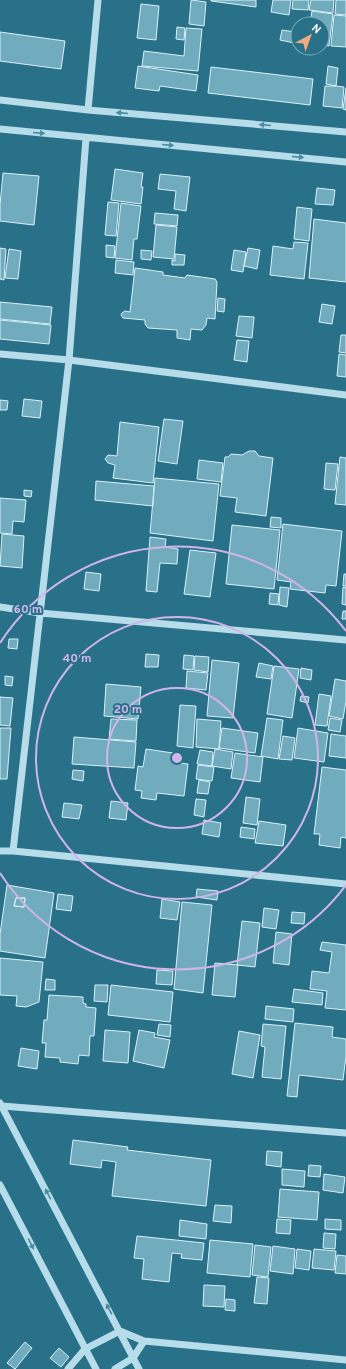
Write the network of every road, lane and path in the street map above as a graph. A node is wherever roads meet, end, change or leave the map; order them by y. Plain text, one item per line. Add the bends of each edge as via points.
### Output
1 (98, 0) edge
2 (0, 100) edge
3 (88, 110) junction
4 (0, 130) edge
5 (346, 132) edge
6 (86, 138) junction
7 (346, 162) edge
8 (0, 354) edge
9 (69, 360) junction
10 (346, 395) edge
11 (0, 607) edge
12 (40, 613) junction
13 (346, 640) edge
14 (0, 851) edge
15 (14, 851) junction
16 (346, 884) edge
17 (1, 1105) edge
18 (346, 1133) edge
19 (0, 1185) edge
20 (120, 1331) junction
21 (144, 1341) junction
22 (85, 1349) junction
23 (133, 1358) junction
24 (346, 1360) edge
25 (68, 1369) edge
26 (96, 1369) edge
27 (114, 1369) edge
28 (139, 1369) edge

1 - 3 street
2 - 3 street
5 -> 3 street
4 -> 6 street
6 -> 7 street
6 - 9 street
8 - 9 street
9 - 10 street
9 - 12 street
11 - 12 street
12 - 13 street
12 - 15 street
14 - 15 street
15 - 16 street
17 - 18 street
20 -> 17 street
19 -> 22 street
20 - 21 street
20 - 22 street
20 - 23 street
21 - 23 street
21 - 24 street
22 - 25 street
22 - 26 street
23 - 27 street
23 - 28 street

